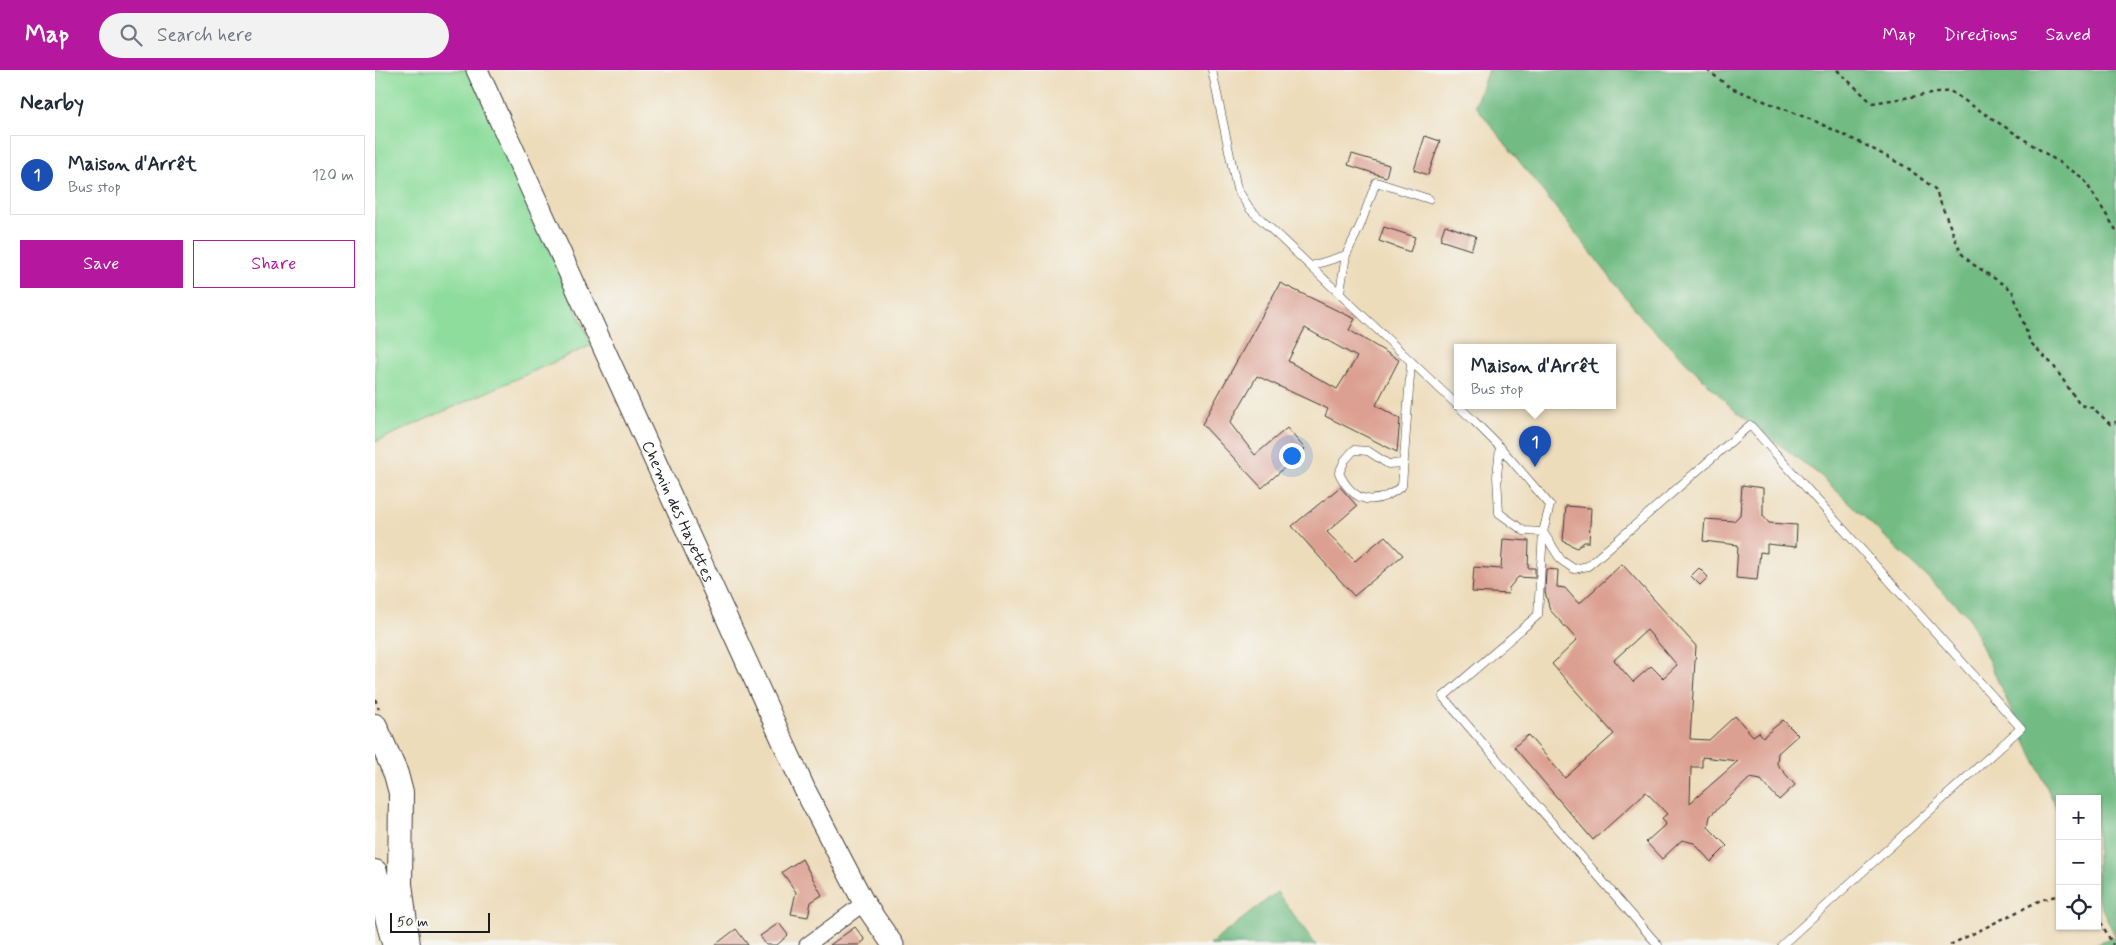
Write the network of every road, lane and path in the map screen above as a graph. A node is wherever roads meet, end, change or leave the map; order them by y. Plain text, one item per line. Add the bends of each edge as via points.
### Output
1 (477, 70) edge
2 (1212, 70) edge
3 (1707, 70) edge
4 (1837, 70) edge
5 (1429, 199) dead end
6 (2116, 230) edge
7 (1345, 255) junction
8 (1311, 266) junction
9 (1340, 292) junction
10 (1411, 362) junction
11 (1454, 403) edge
12 (1460, 409) edge
13 (2116, 422) edge
14 (1500, 447) junction
15 (1404, 463) junction
16 (1543, 532) junction
17 (375, 726) edge
18 (375, 872) edge
19 (2056, 896) edge
20 (864, 903) junction
21 (2101, 922) edge
22 (394, 945) edge
23 (408, 945) edge
24 (807, 945) edge
25 (893, 945) edge
26 (1659, 945) edge
27 (1782, 945) edge
28 (1950, 945) edge
29 (2113, 945) edge

1 - 20 street, Chemin des Hayettes via 805,790
2 - 8 lane via 1237,189 1250,209
3 - 13 path via 1731,88 1817,122 1869,147 1906,167 1935,190 1961,254 2012,290 2030,342 2053,364 2081,406 2093,408 2110,424
4 - 6 path via 1872,103 1950,91 2083,178
5 - 7 lane via 1376,182
7 - 8 lane
7 - 9 lane
8 - 9 lane
9 - 10 lane
10 - 11 lane
10 - 15 lane
12 - 14 lane
14 - 16 lane via 1550,505
14 - 16 lane via 1497,476 1499,513 1524,531
15 - 15 lane via 1402,486 1380,500 1361,499 1346,487 1339,473 1354,450 1368,451 1389,464
16 - 26 lane via 1538,616 1443,697
16 - 27 lane via 1561,560 1574,569 1589,566 1750,424 2021,728
17 - 23 main road via 401,793 400,884
18 - 22 main road
19 - 28 path via 2041,900
20 - 24 street
20 - 25 street, Chemin des Hayettes
21 - 29 path

